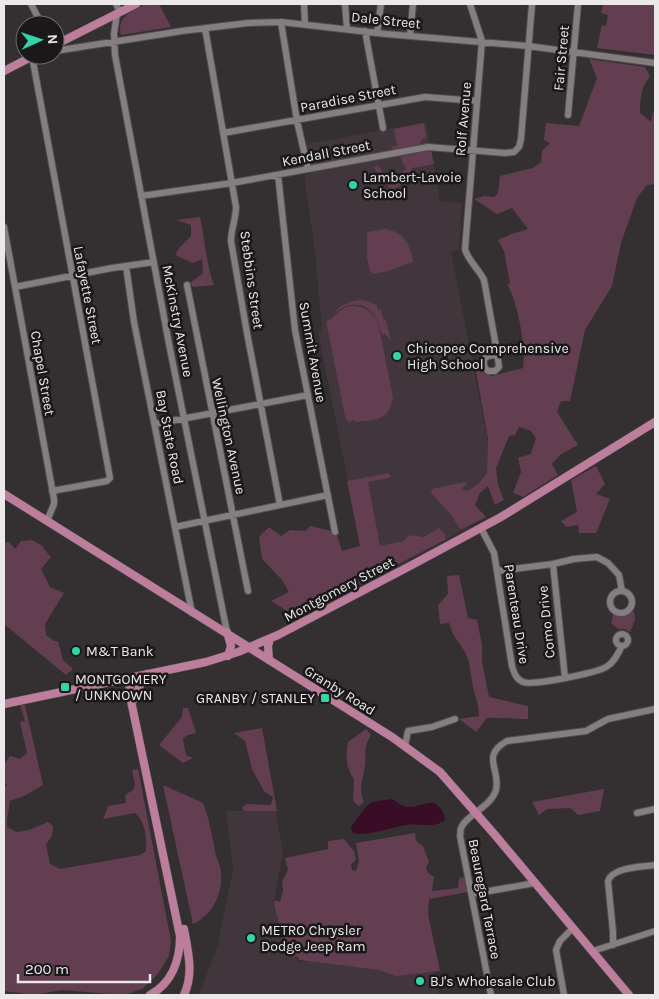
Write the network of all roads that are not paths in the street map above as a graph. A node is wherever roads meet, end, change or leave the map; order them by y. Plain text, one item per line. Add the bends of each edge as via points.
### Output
1 (116, 4) edge
2 (136, 4) edge
3 (304, 4) edge
4 (346, 4) edge
5 (381, 4) edge
6 (413, 4) edge
7 (470, 4) edge
8 (532, 4) edge
9 (578, 4) edge
10 (118, 13) junction
11 (281, 22) junction
12 (305, 24) junction
13 (204, 28) junction
14 (347, 29) junction
15 (365, 31) junction
16 (377, 33) junction
17 (72, 36) junction
18 (410, 36) junction
19 (65, 40) edge
20 (114, 40) junction
21 (482, 41) junction
22 (83, 45) junction
23 (528, 46) junction
24 (65, 48) edge
25 (574, 52) junction
26 (655, 63) edge
27 (16, 65) edge
28 (35, 65) edge
29 (4, 71) edge
30 (477, 101) junction
31 (379, 105) junction
32 (568, 115) dead end
33 (297, 120) junction
34 (383, 128) dead end
35 (223, 133) junction
36 (473, 151) junction
37 (308, 169) junction
38 (278, 175) junction
39 (232, 183) junction
40 (141, 196) junction
41 (4, 227) edge
42 (154, 262) junction
43 (126, 266) junction
44 (72, 276) junction
45 (187, 285) dead end
46 (15, 287) junction
47 (498, 352) dead end
48 (308, 395) junction
49 (260, 403) junction
50 (212, 413) junction
51 (184, 419) junction
52 (655, 422) edge
53 (155, 424) junction
54 (52, 491) junction
55 (4, 494) edge
56 (328, 495) junction
57 (280, 505) junction
58 (233, 515) junction
59 (204, 520) junction
60 (47, 521) junction
61 (175, 527) junction
62 (481, 528) junction
63 (335, 532) dead end
64 (553, 564) junction
65 (497, 572) junction
66 (248, 591) dead end
67 (622, 591) dead end
68 (192, 613) junction
69 (227, 632) junction
70 (270, 639) junction
71 (622, 646) dead end
72 (249, 648) junction
73 (228, 656) junction
74 (269, 660) junction
75 (147, 674) junction
76 (129, 678) junction
77 (565, 678) junction
78 (135, 699) junction
79 (4, 704) edge
80 (655, 710) edge
81 (455, 719) dead end
82 (405, 746) junction
83 (655, 809) edge
84 (637, 813) dead end
85 (477, 814) junction
86 (655, 865) edge
87 (535, 883) junction
88 (472, 894) junction
89 (573, 928) junction
90 (655, 931) edge
91 (613, 944) junction
92 (593, 951) junction
93 (150, 995) edge
94 (184, 995) edge
95 (491, 995) edge
96 (564, 995) edge
97 (629, 995) edge

1 - 10 street
2 - 10 main road
3 - 12 street
4 - 14 street
5 - 16 street
6 - 18 street
7 - 21 street, Rolf Avenue
8 - 23 street
9 - 25 street, Fair Street
10 - 17 main road
10 - 20 street, McKinstry Avenue
11 - 12 street, Dale Street
11 - 13 street, Dale Street
11 - 33 street
12 - 14 street, Dale Street
13 - 20 street, Dale Street
13 - 35 street, Stebbins Street
14 - 15 street, Dale Street
15 - 16 street, Dale Street
15 - 31 street
16 - 18 street, Dale Street
17 - 19 main road
17 - 22 street via 76,43
18 - 21 street, Dale Street
20 - 22 street, Dale Street
20 - 40 street, McKinstry Avenue
21 - 23 street, Dale Street
21 - 30 street, Rolf Avenue
22 - 24 street, Dale Street
23 - 25 street, Dale Street
23 - 36 street, Kendall Street via 519,147 505,153
25 - 26 street, Dale Street
25 - 32 street, Fair Street
27 - 29 main road
28 - 44 street, Lafayette Street
30 - 31 street, Paradise Street via 425,97
30 - 36 street, Rolf Avenue
31 - 33 street, Paradise Street
31 - 34 street
33 - 35 street, Paradise Street
33 - 37 street
35 - 39 street, Stebbins Street
36 - 37 street, Kendall Street via 428,147
36 - 47 street, Rolf Avenue via 465,249 484,280
37 - 38 street, Kendall Street
38 - 39 street, Kendall Street
38 - 48 street, Summit Avenue via 294,330
39 - 40 street, Kendall Street
39 - 49 street, Stebbins Street via 236,212 231,241
40 - 42 street, McKinstry Avenue
41 - 46 street, Chapel Street
42 - 43 street
42 - 51 street, McKinstry Avenue
43 - 44 street
43 - 53 street, Bay State Road
44 - 46 street
44 - 54 street, Lafayette Street via 110,479
45 - 50 street, Wellington Avenue
46 - 54 street, Chapel Street
48 - 49 street
48 - 56 street, Summit Avenue
49 - 50 street
49 - 57 street, Stebbins Street
50 - 51 street
50 - 58 street, Wellington Avenue
51 - 53 street
51 - 59 street, McKinstry Avenue
52 - 62 main road, Montgomery Street
53 - 61 street, Bay State Road
54 - 60 street, Chapel Street via 54,504
55 - 60 main road, Granby Road
56 - 57 street
56 - 63 street, Summit Avenue
57 - 58 street
58 - 59 street
58 - 66 street, Wellington Avenue
59 - 61 street
59 - 69 street, McKinstry Avenue
60 - 68 main road, Granby Road
61 - 68 street, Bay State Road
62 - 65 street, Parenteau Drive via 494,551
62 - 70 main road, Montgomery Street
64 - 65 street
64 - 67 street via 597,557 619,575
64 - 77 street, Como Drive
65 - 77 street, Parenteau Drive via 516,676 530,683
68 - 69 main road, Granby Road
69 - 72 main road, Granby Road
69 - 73 main road via 231,646
70 - 72 main road, Montgomery Street
70 - 74 main road
71 - 77 street, Parenteau Drive via 614,661 606,667
72 - 73 main road, Montgomery Street
72 - 74 main road, Granby Road
73 - 75 main road, Montgomery Street
74 - 82 main road, Granby Road
75 - 76 main road, Montgomery Street
75 - 78 main road
76 - 78 main road
76 - 79 main road, Montgomery Street
76 - 93 main road via 130,696 180,936 178,958 168,981
78 - 94 main road via 190,958 189,981
80 - 85 street, Beauregard Terrace via 608,719 586,732 516,739 499,745 493,756 496,789
81 - 82 street via 408,731
82 - 85 main road, Granby Road via 440,772
83 - 84 street
85 - 87 main road, Granby Road
85 - 88 street, Beauregard Terrace via 466,821 460,836
86 - 91 street via 616,872 610,877
87 - 88 street
87 - 89 main road, Granby Road
88 - 95 street, Beauregard Terrace
89 - 92 main road, Granby Road
89 - 96 street via 560,940 556,950
90 - 91 street
91 - 92 street
92 - 97 main road, Granby Road

